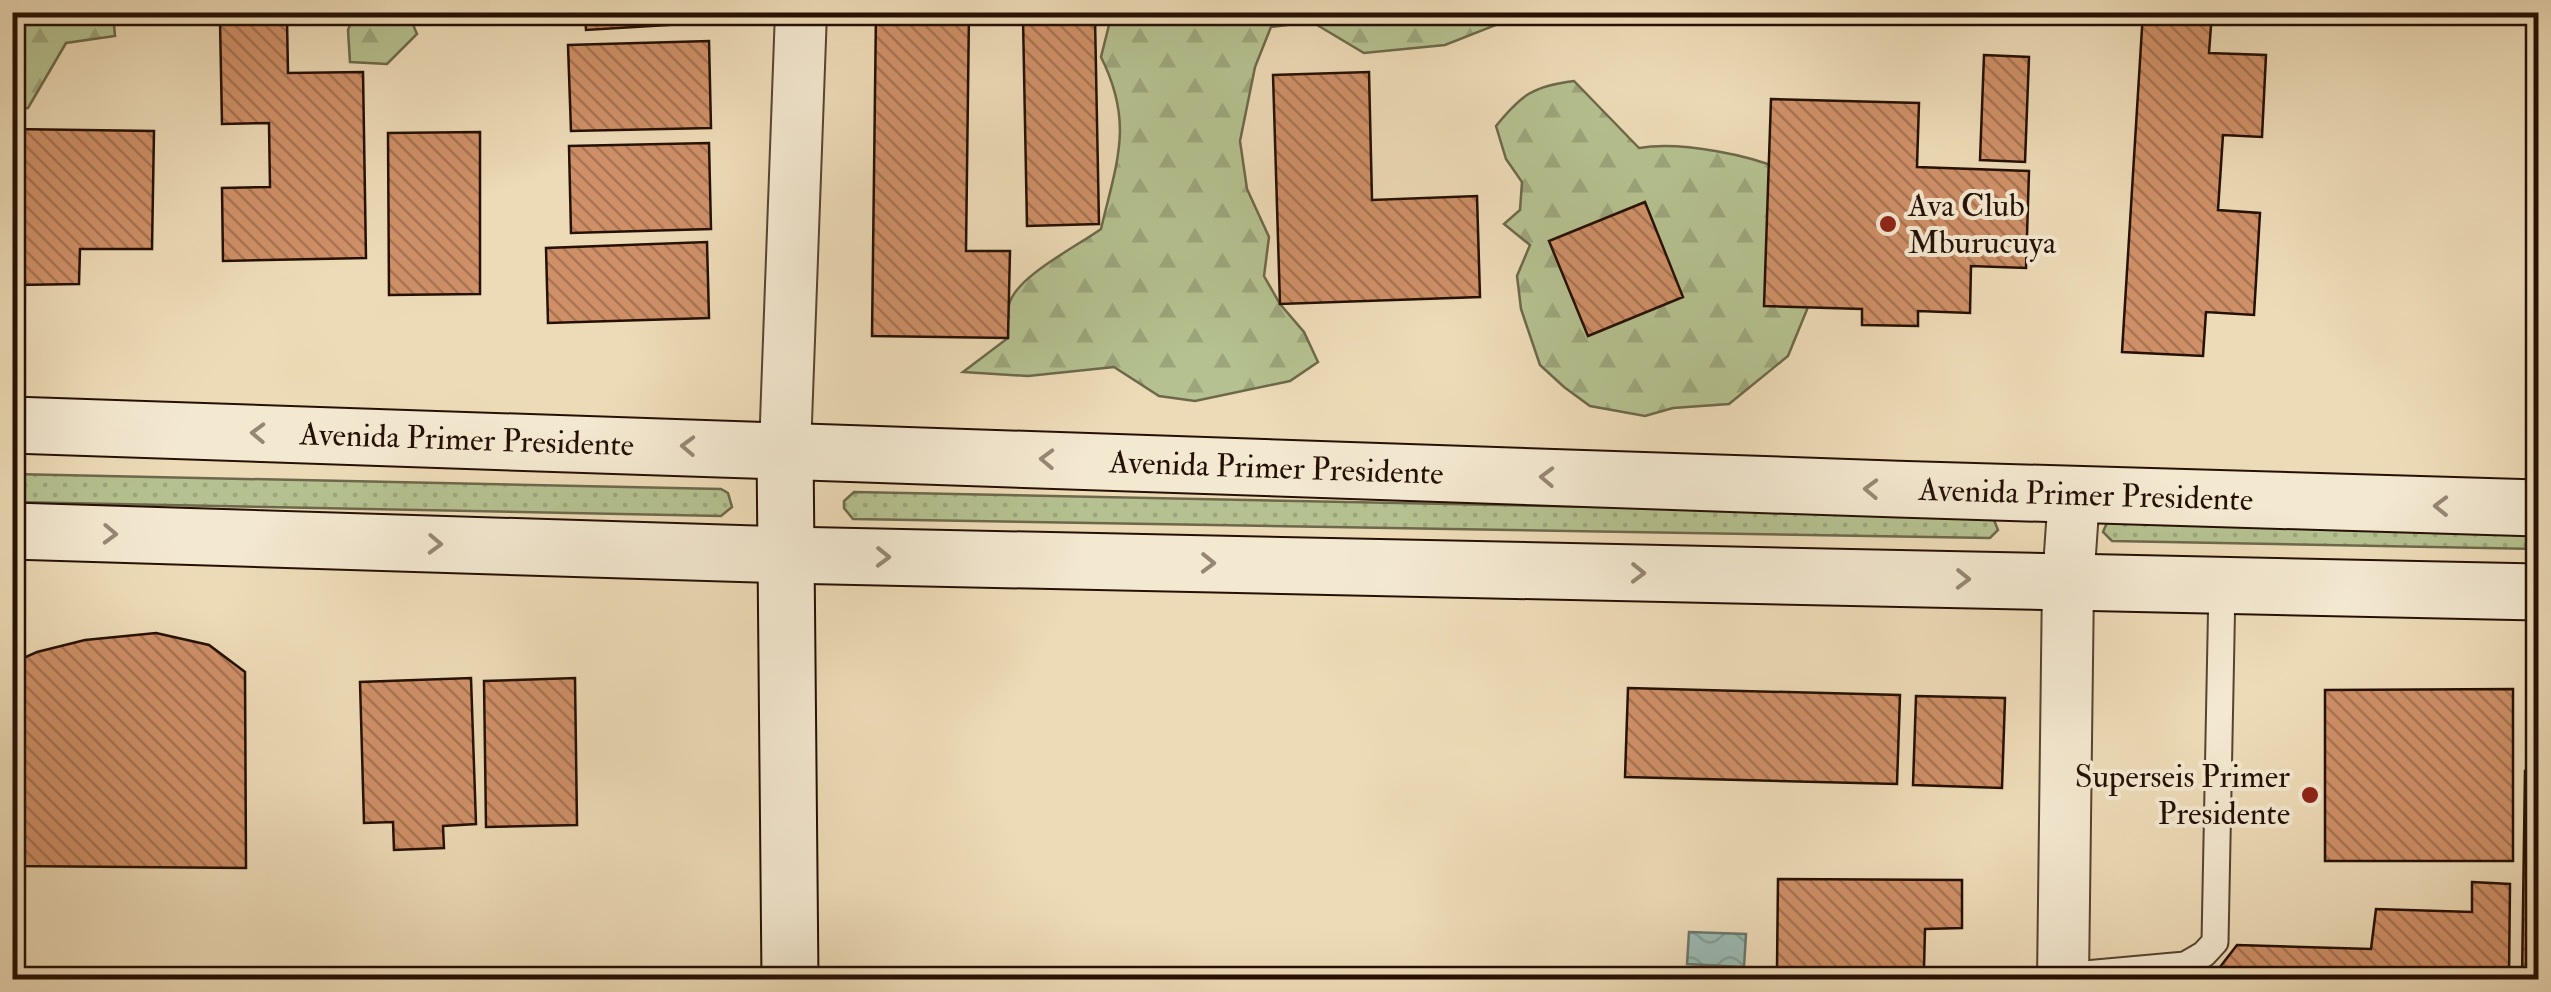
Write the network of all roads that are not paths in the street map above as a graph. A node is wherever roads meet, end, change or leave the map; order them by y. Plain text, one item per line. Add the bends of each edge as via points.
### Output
1 (801, 12) edge
2 (12, 425) edge
3 (785, 449) junction
4 (2074, 496) junction
5 (2538, 508) edge
6 (12, 531) edge
7 (786, 533) junction
8 (2068, 582) junction
9 (2222, 586) junction
10 (2538, 592) edge
11 (2063, 978) edge
12 (790, 980) edge

1 - 3 street
3 -> 2 main road, Avenida Primer Presidente
4 -> 3 main road, Avenida Primer Presidente
3 - 7 main road
5 -> 4 main road, Avenida Primer Presidente
4 - 8 street
6 -> 7 main road
7 -> 8 main road
7 - 12 main road
8 - 9 main road
8 - 11 street
9 - 10 main road
9 - 11 lane via 2215,942 2184,965

